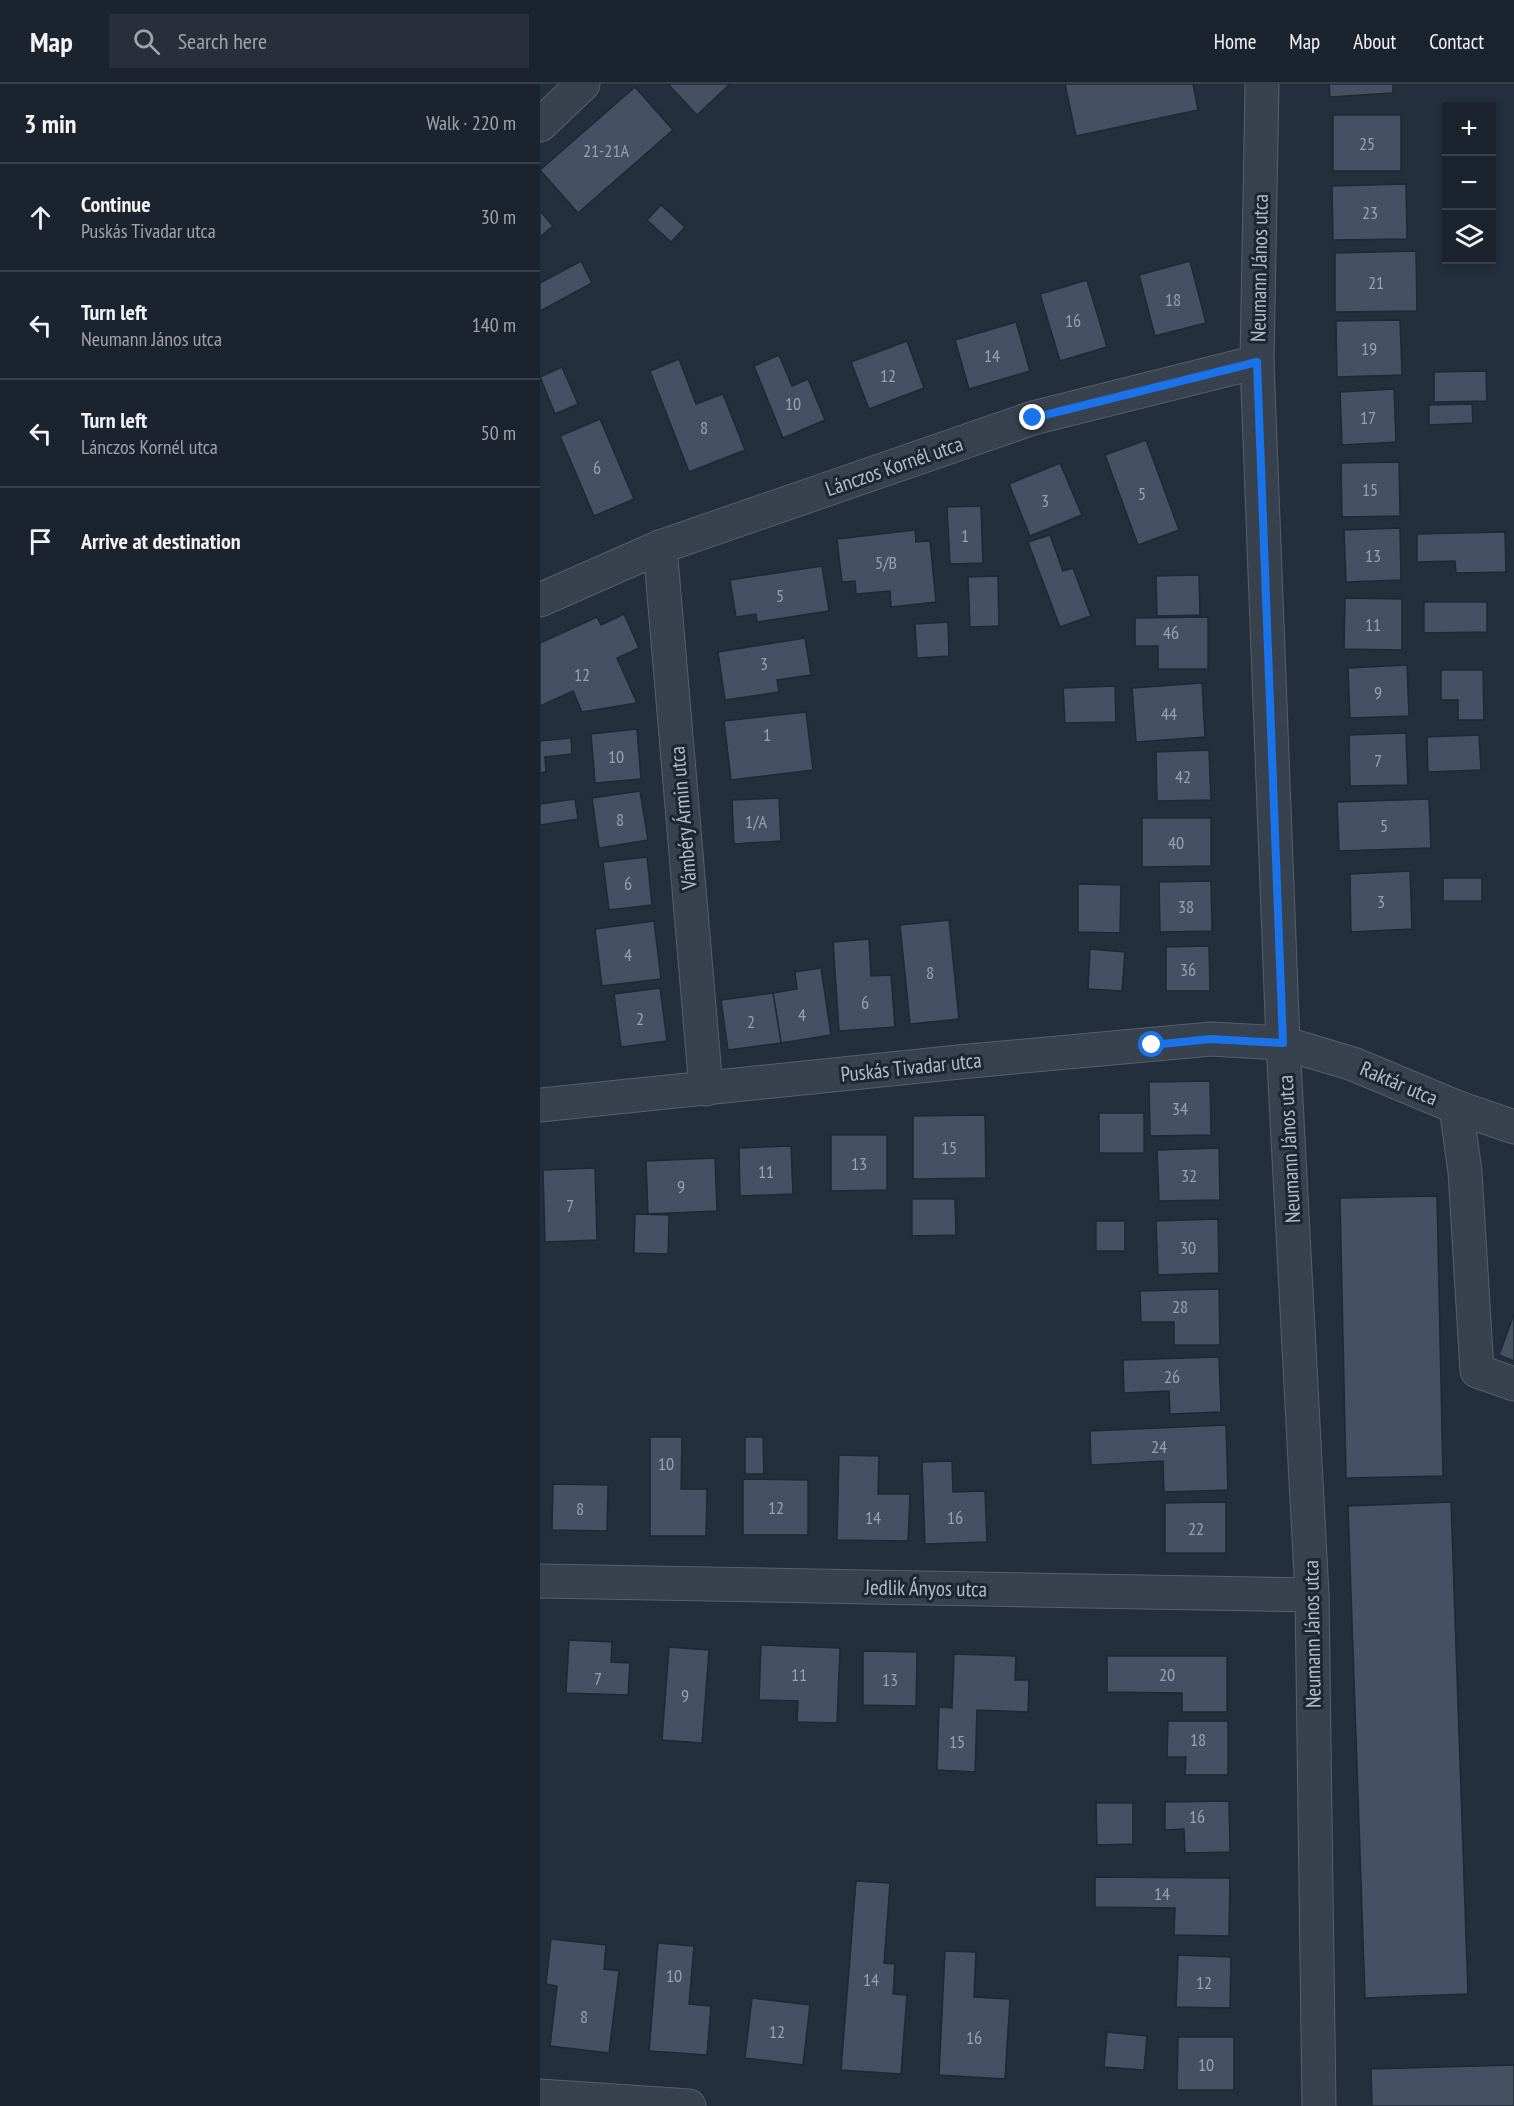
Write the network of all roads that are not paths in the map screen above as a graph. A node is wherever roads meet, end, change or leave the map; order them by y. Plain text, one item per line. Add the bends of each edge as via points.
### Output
1 (583, 84) edge
2 (1262, 84) edge
3 (540, 125) edge
4 (1257, 362) junction
5 (660, 547) junction
6 (540, 600) edge
7 (1283, 1043) junction
8 (706, 1089) junction
9 (540, 1105) edge
10 (1456, 1107) junction
11 (1514, 1127) edge
12 (1514, 1384) edge
13 (540, 1581) edge
14 (1312, 1595) junction
15 (540, 2096) edge
16 (689, 2106) edge
17 (1319, 2106) edge

1 - 3 street
2 - 4 street, Neumann János utca
4 - 5 street, Lánczos Kornél utca via 1033,418
4 - 7 street, Neumann János utca
5 - 6 street, Lánczos Kornél utca
5 - 8 street, Vámbéry Ármin utca
7 - 8 street, Puskás Tivadar utca via 1211,1039
7 - 10 street, Raktár utca via 1353,1064
7 - 14 street, Neumann János utca
8 - 9 street, Puskás Tivadar utca
10 - 11 street, Raktár utca
10 - 12 street via 1466,1172 1477,1371
13 - 14 street, Jedlik Ányos utca
14 - 17 street, Neumann János utca
15 - 16 street

